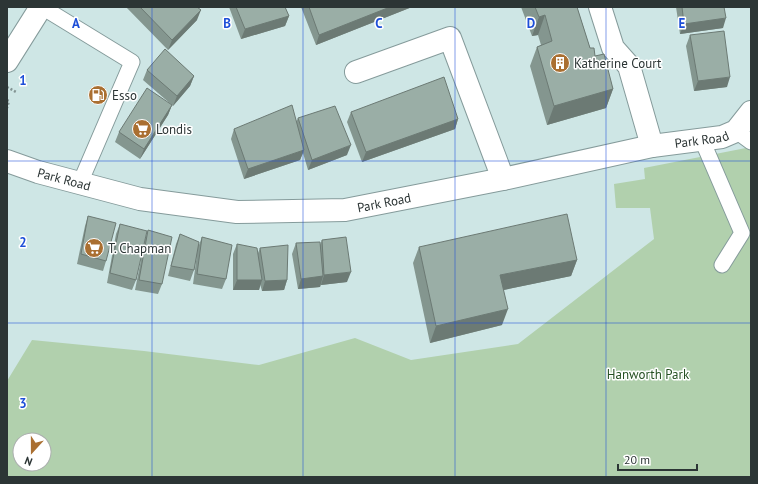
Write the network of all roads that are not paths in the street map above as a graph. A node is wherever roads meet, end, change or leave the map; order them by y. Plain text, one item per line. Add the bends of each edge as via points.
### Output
1 (600, 7) edge
2 (39, 8) edge
3 (7, 61) edge
4 (356, 72) dead end
5 (751, 112) edge
6 (743, 136) edge
7 (702, 140) junction
8 (652, 146) junction
9 (7, 161) edge
10 (503, 179) junction
11 (80, 183) junction
12 (722, 265) dead end

1 - 8 street via 613,48 629,66
2 - 3 street
2 - 11 lane via 132,62
4 - 10 street via 450,38
5 - 6 street, Park Road
6 - 7 street, Park Road
7 - 8 street, Park Road
7 - 12 lane via 742,233
8 - 10 street, Park Road
9 - 11 street, Park Road
10 - 11 street, Park Road via 345,210 237,212 140,200

